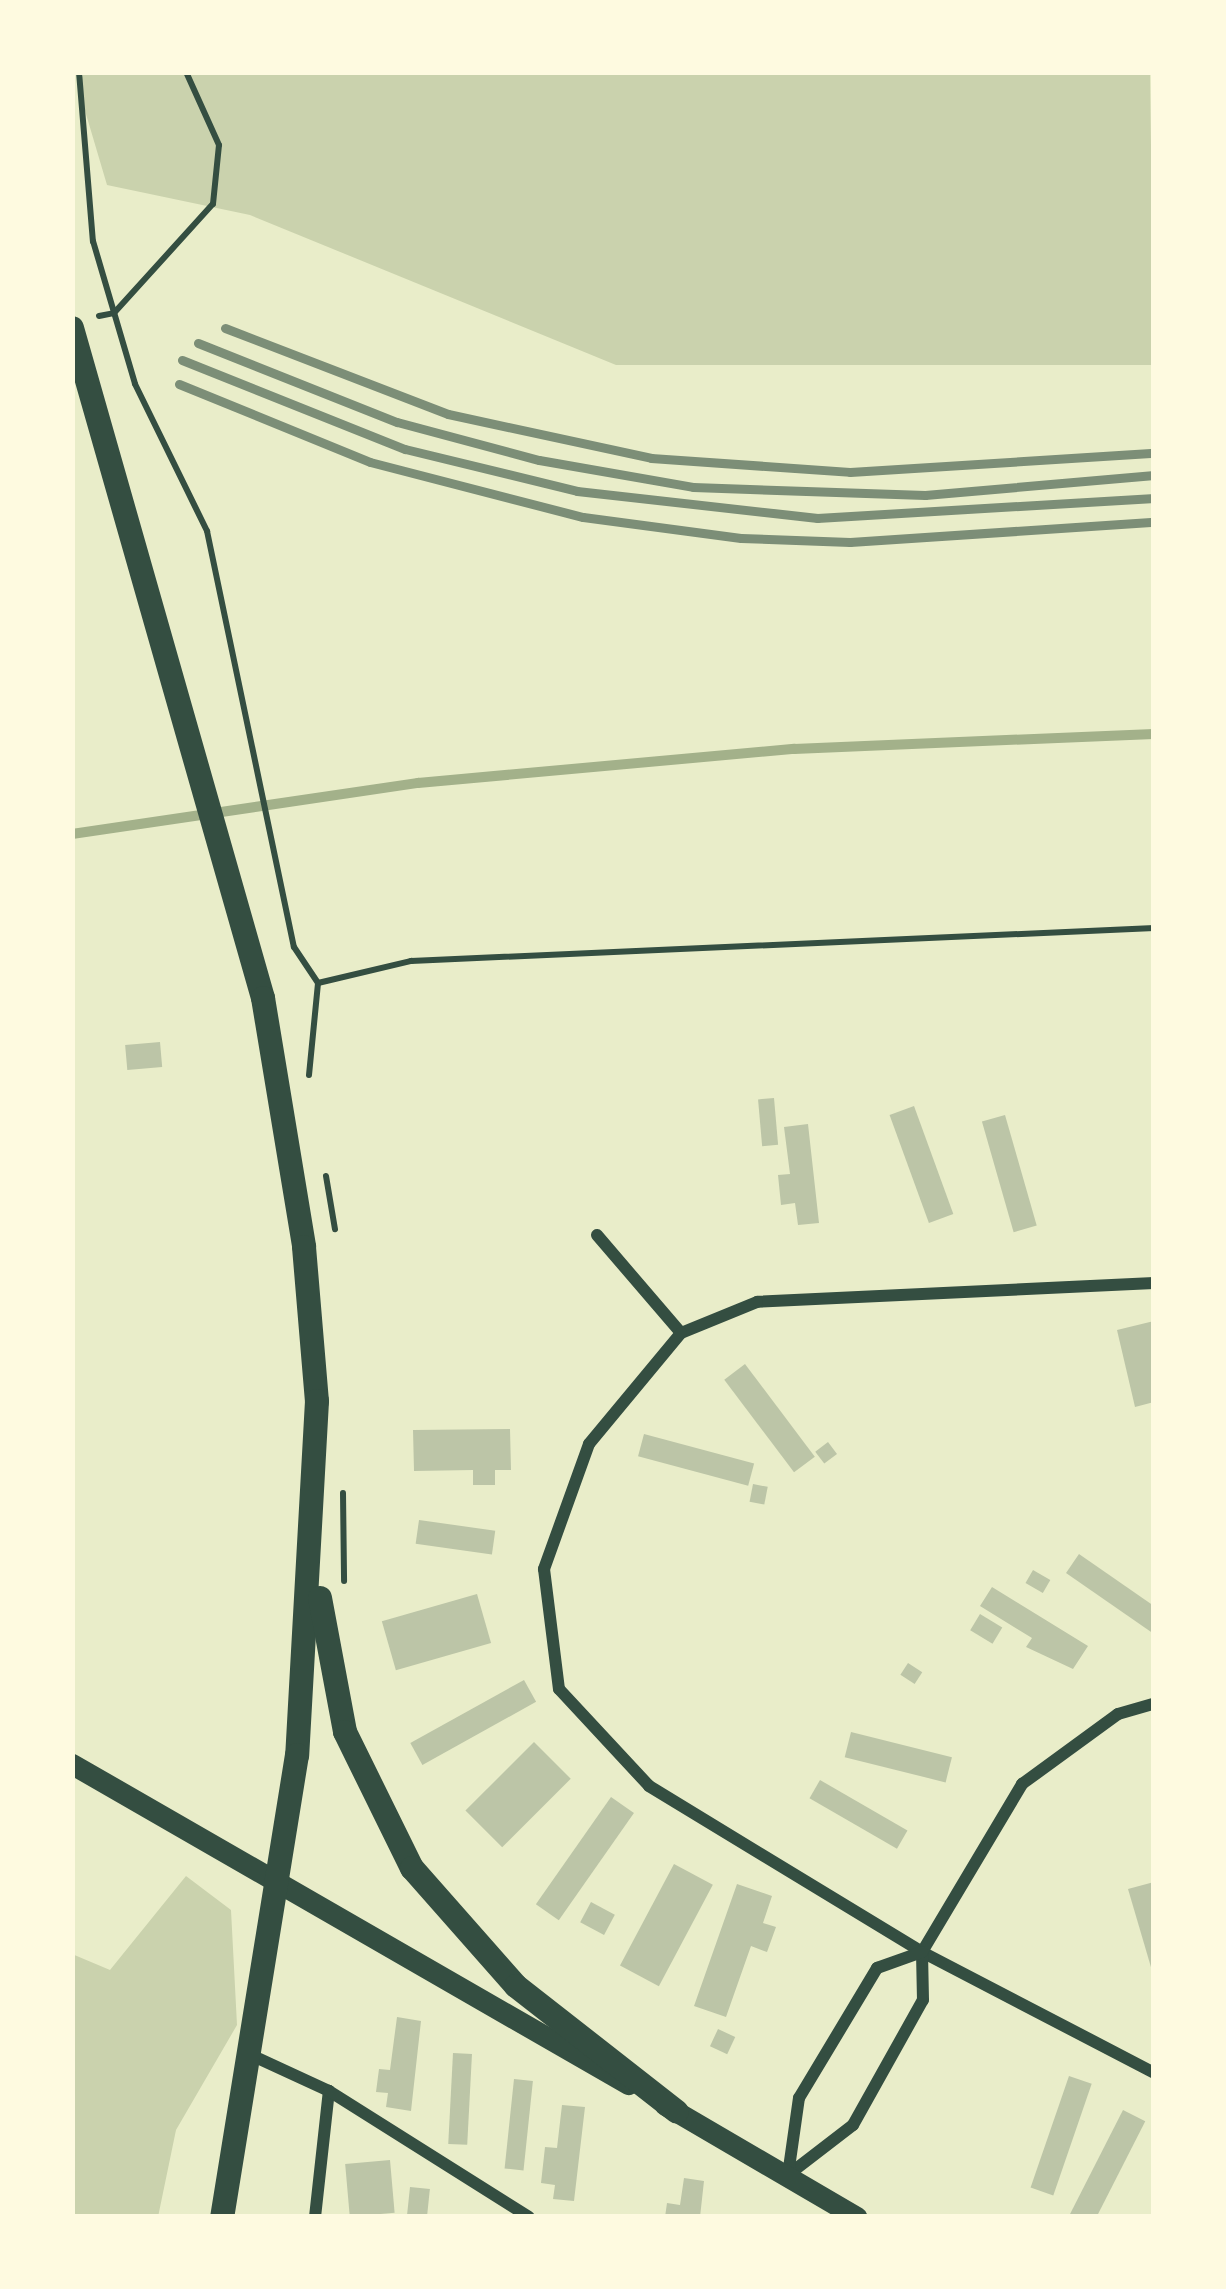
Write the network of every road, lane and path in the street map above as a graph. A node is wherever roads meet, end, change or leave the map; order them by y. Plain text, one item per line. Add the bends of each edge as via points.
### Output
1 (79, 72) edge
2 (186, 72) edge
3 (114, 313) junction
4 (82, 323) edge
5 (1154, 928) edge
6 (597, 1235) dead end
7 (1154, 1283) edge
8 (681, 1333) junction
9 (314, 1550) junction
10 (1154, 1704) edge
11 (72, 1764) edge
12 (278, 1884) junction
13 (922, 1952) junction
14 (253, 2056) junction
15 (1154, 2073) edge
16 (329, 2091) junction
17 (677, 2112) junction
18 (788, 2175) junction
19 (222, 2217) edge
20 (315, 2217) edge
21 (529, 2217) edge
22 (857, 2217) edge

1 - 3 path via 85,198
2 - 3 path via 220,145 212,204
3 - 4 path
3 - 5 path via 135,384 196,499 295,947 318,983 411,961
4 - 9 main road via 161,644 263,998 304,1247 316,1401
6 - 8 street
7 - 8 street via 757,1302
8 - 13 street via 589,1444 544,1569 559,1689 649,1786
9 - 12 main road
9 - 17 main road via 345,1732 412,1868 516,1986
10 - 13 street via 1118,1714 1022,1784
11 - 12 street
12 - 14 main road
12 - 17 street
13 - 15 street
13 - 18 street via 923,2000 854,2125
13 - 18 street via 877,1968 843,2024 799,2098
14 - 16 street
14 - 19 main road
16 - 20 street
16 - 21 street
17 - 18 street
18 - 22 street

